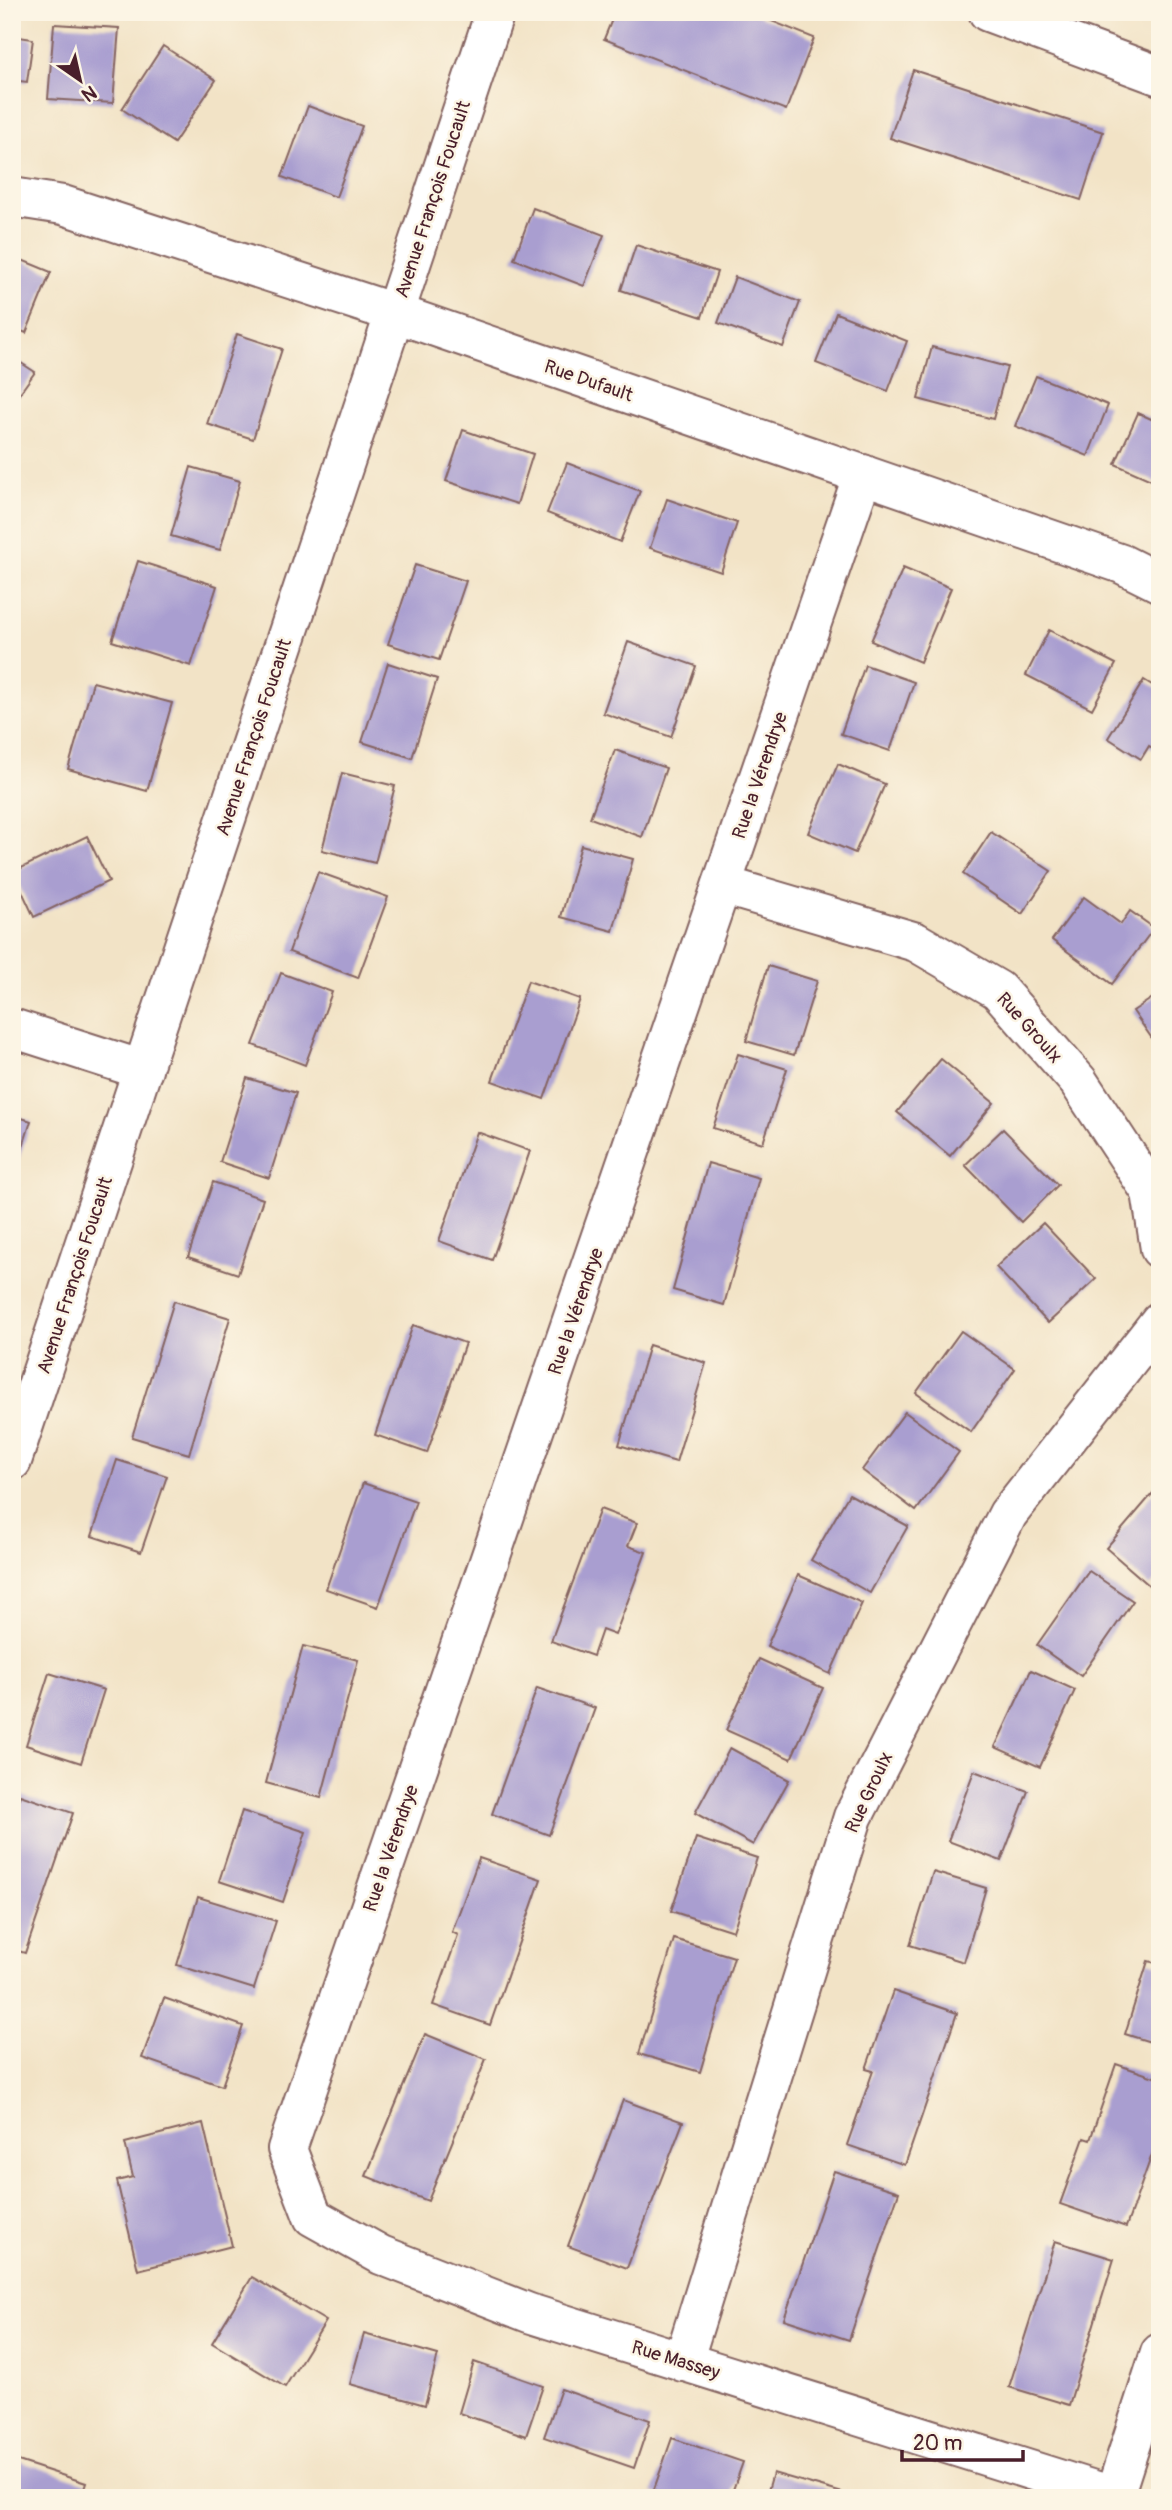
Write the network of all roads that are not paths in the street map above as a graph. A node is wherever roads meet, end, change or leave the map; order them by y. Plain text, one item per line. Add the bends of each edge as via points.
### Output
1 (495, 12) edge
2 (988, 12) edge
3 (1160, 76) edge
4 (12, 197) edge
5 (395, 313) junction
6 (863, 474) junction
7 (1160, 583) edge
8 (722, 885) junction
9 (12, 1028) edge
10 (143, 1070) junction
11 (1160, 1249) edge
12 (1160, 1321) edge
13 (12, 1461) edge
14 (287, 2149) joint
15 (1160, 2353) edge
16 (683, 2362) junction
17 (1117, 2497) edge

1 - 5 street, Avenue François Foucault
2 - 3 street
4 - 5 street, Rue Dufault via 63,205
5 - 6 street, Rue Dufault
5 - 10 street, Avenue François Foucault
6 - 7 street, Rue Dufault via 1122,564
6 - 8 street, Rue la Vérendrye
8 - 11 street, Rue Groulx via 916,942 998,990 1078,1081 1151,1192
8 - 14 street, Rue la Vérendrye
9 - 10 street
10 - 13 street, Avenue François Foucault
12 - 16 street, Rue Groulx via 1008,1514 853,1817
14 - 16 street, Rue Massey via 313,2217 381,2255 529,2313
15 - 17 street
16 - 17 street, Rue Massey

